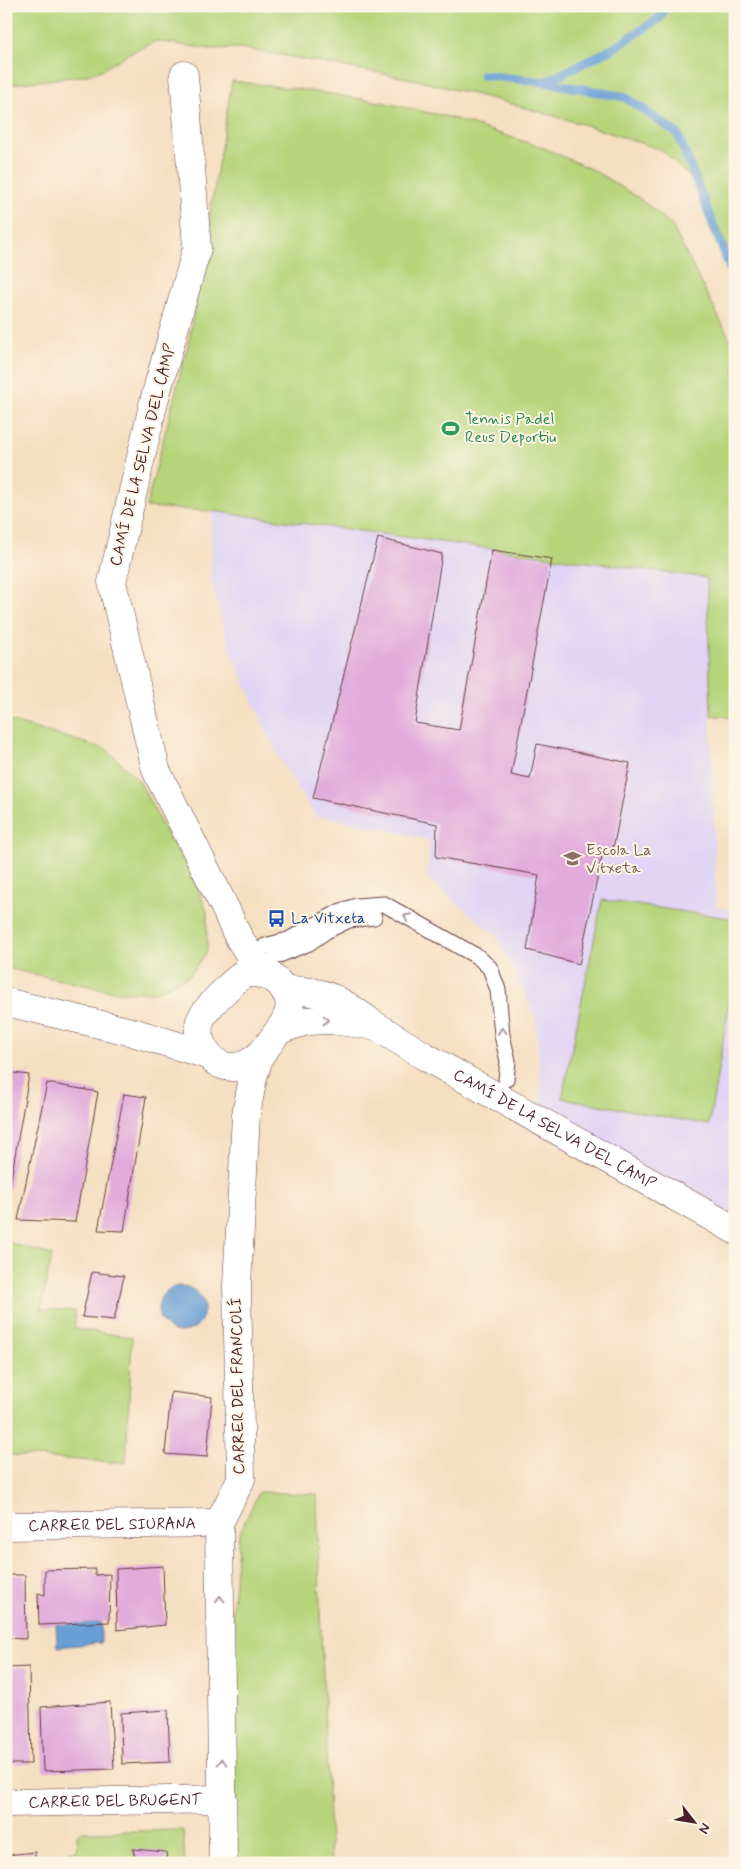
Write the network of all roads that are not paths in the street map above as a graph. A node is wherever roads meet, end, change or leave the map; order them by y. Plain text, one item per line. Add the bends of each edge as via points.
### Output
1 (184, 75) dead end
2 (374, 916) dead end
3 (330, 938) dead end
4 (309, 943) junction
5 (255, 966) junction
6 (6, 1002) edge
7 (201, 1019) junction
8 (376, 1026) junction
9 (279, 1030) junction
10 (132, 1032) junction
11 (260, 1054) junction
12 (217, 1061) junction
13 (494, 1084) junction
14 (246, 1115) junction
15 (735, 1230) edge
16 (219, 1523) junction
17 (6, 1526) edge
18 (223, 1799) junction
19 (6, 1803) edge
20 (223, 1863) edge

1 - 5 street, CAMÍ DE LA SELVA DEL CAMP via 197,248 154,401 112,582 156,770
2 - 4 lane via 349,920
3 - 4 lane
4 - 5 lane
5 - 7 street
5 - 8 street, CAMÍ DE LA SELVA DEL CAMP via 304,990 327,995
5 - 9 street via 290,1002 288,1017
13 -> 5 lane via 508,1061 498,990 490,968 478,957 384,904 356,906 341,911 288,940
6 - 10 street
7 - 10 street via 181,1028
7 - 12 street via 199,1040
9 -> 8 street, CAMÍ DE LA SELVA DEL CAMP via 307,1020
8 - 13 street, CAMÍ DE LA SELVA DEL CAMP via 426,1057
9 - 11 street
10 - 12 street
11 - 12 street via 239,1067
11 - 14 street, CARRER DEL FRANCOLÍ
12 - 14 street, CARRER DEL FRANCOLÍ via 239,1087
13 - 15 street, CAMÍ DE LA SELVA DEL CAMP
14 - 16 street, CARRER DEL FRANCOLÍ via 237,1285 241,1479
16 - 17 street, CARRER DEL SIURANA
18 -> 16 street, CARRER DEL FRANCOLÍ
18 - 19 street, CARRER DEL BRUGENT
18 - 20 street, CARRER DEL FRANCOLÍ

